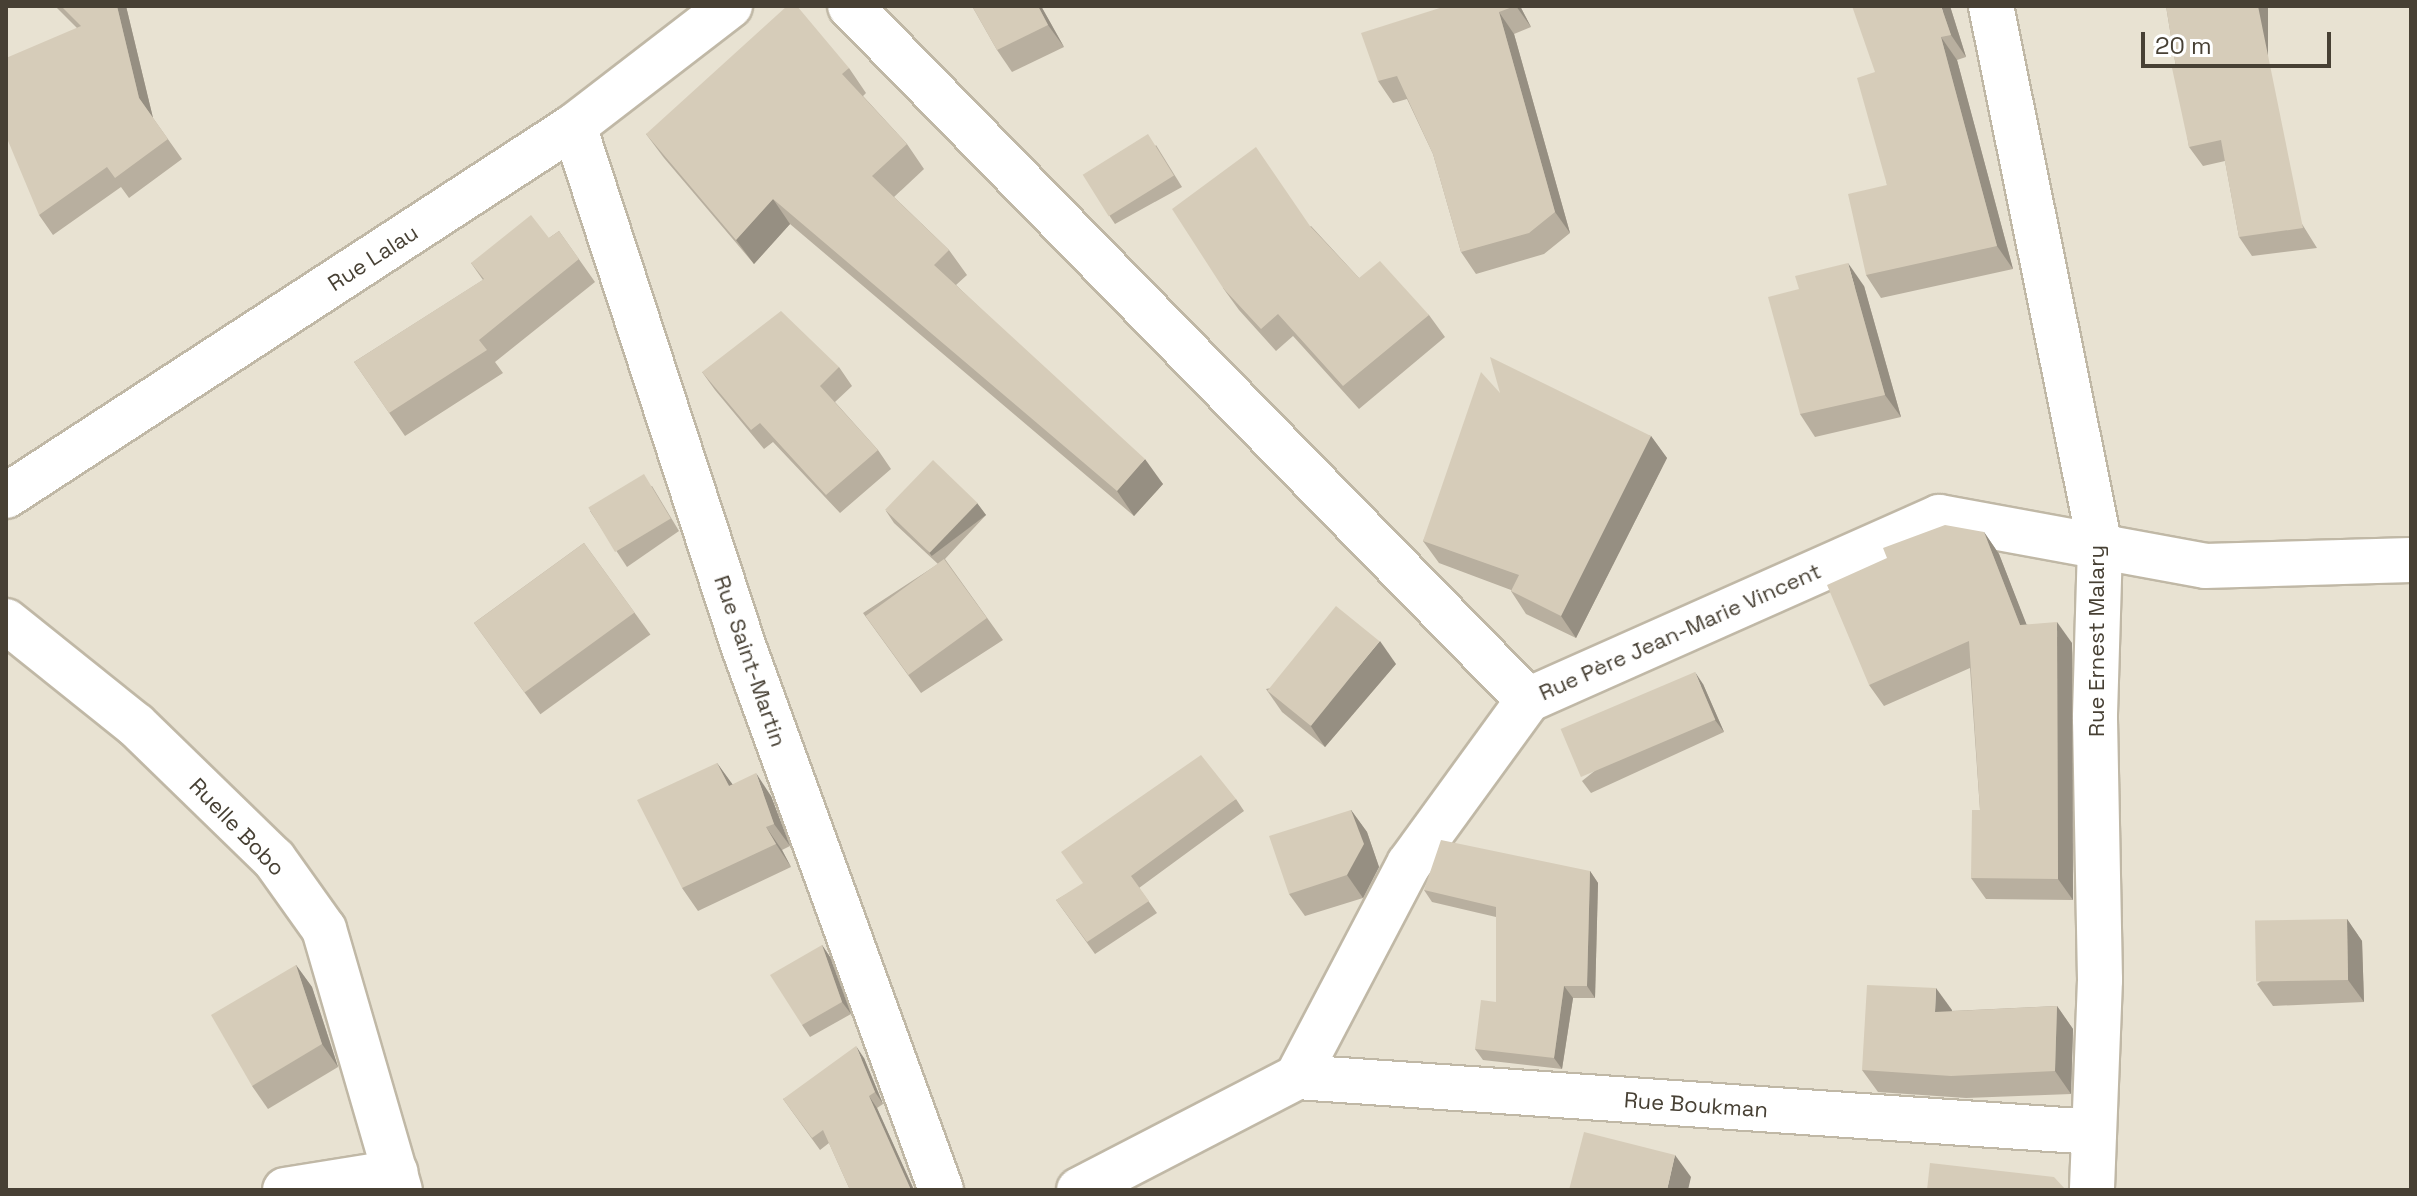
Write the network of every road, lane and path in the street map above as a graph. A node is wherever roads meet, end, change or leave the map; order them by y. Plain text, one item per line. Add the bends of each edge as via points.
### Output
1 (730, 6) edge
2 (850, 6) edge
3 (1991, 6) edge
4 (574, 126) junction
5 (6, 496) edge
6 (2100, 546) junction
7 (2411, 560) edge
8 (6, 621) edge
9 (1528, 700) junction
10 (1297, 1077) junction
11 (2094, 1132) junction
12 (398, 1181) edge
13 (285, 1190) edge
14 (941, 1190) edge
15 (1079, 1190) edge
16 (2092, 1190) edge

1 - 4 street, Rue Lalau
2 - 9 street
3 - 6 street, Rue Ernest Malary
4 - 5 street, Rue Lalau
4 - 14 street, Rue Saint-Martin via 743,645
6 - 7 street, Rue Père Jean-Marie Vincent via 2205,566
6 - 9 street, Rue Père Jean-Marie Vincent via 1939,517
6 - 11 street, Rue Ernest Malary via 2095,719 2100,980
8 - 12 street, Ruelle Bobo via 146,735 274,859 324,929
9 - 10 street, Rue Père Jean-Marie Vincent via 1409,864
10 - 11 street, Rue Boukman
10 - 15 street
11 - 16 street, Rue Ernest Malary
12 - 13 street

